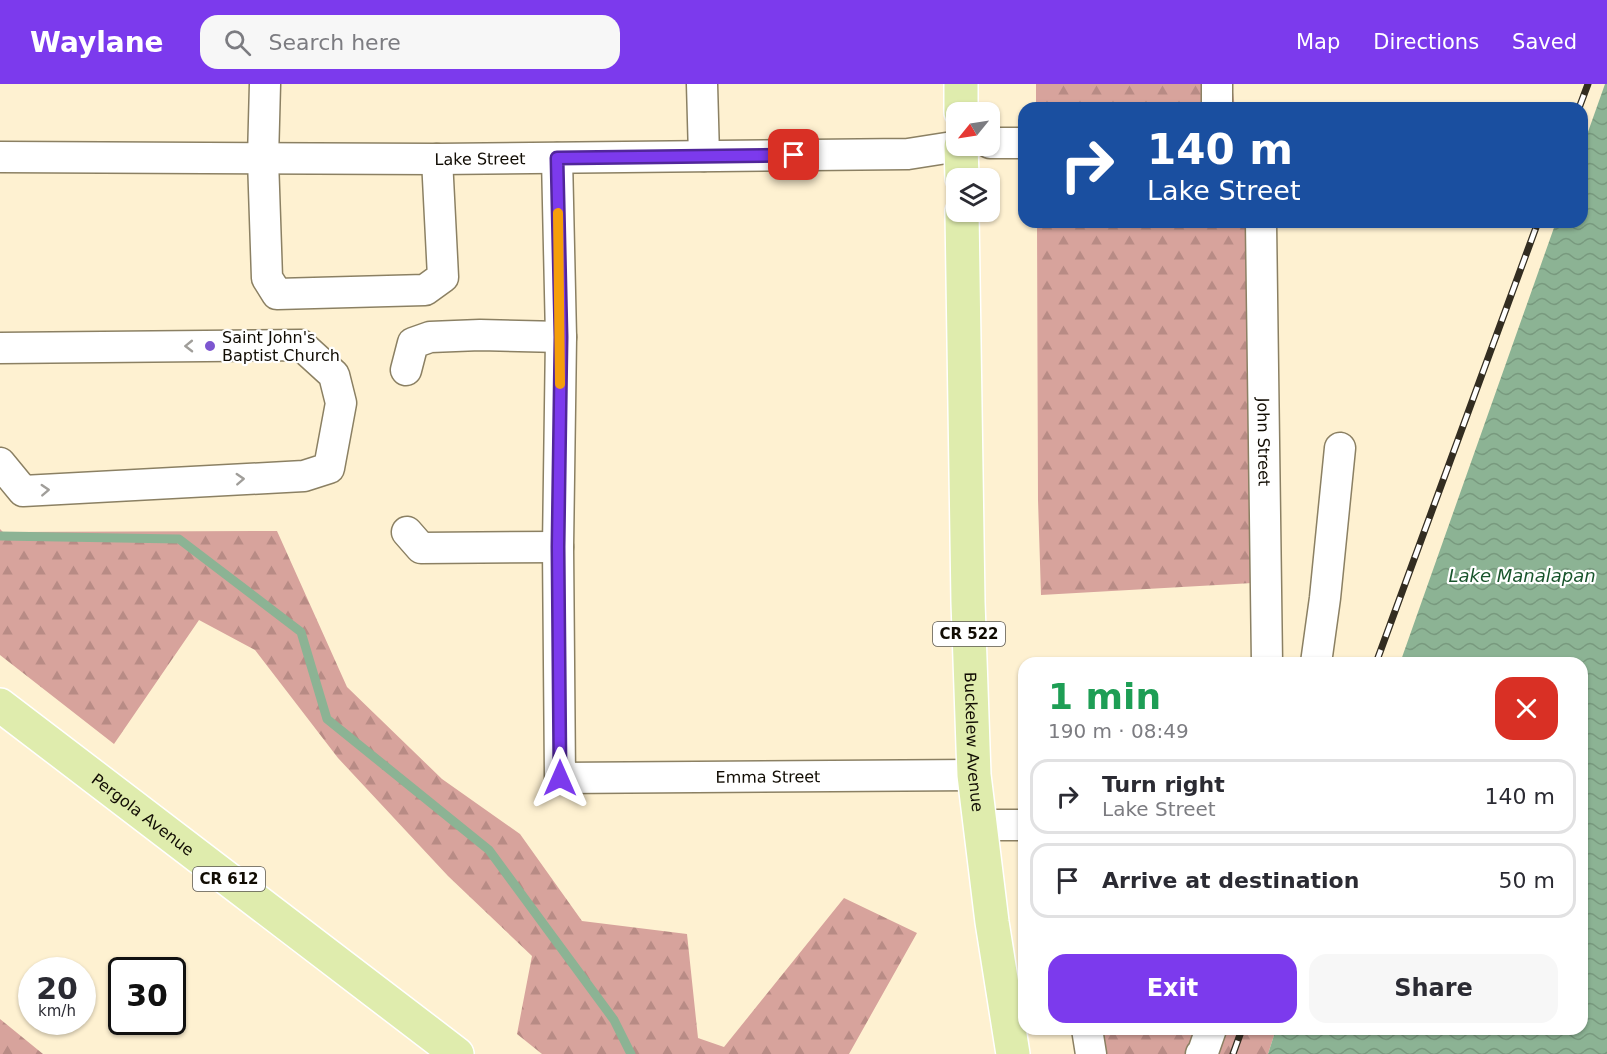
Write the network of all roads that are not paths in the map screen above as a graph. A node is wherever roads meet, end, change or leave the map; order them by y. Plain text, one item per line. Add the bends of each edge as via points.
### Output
1 (265, 84) edge
2 (702, 84) edge
3 (961, 84) edge
4 (1217, 84) edge
5 (961, 102) edge
6 (1217, 102) edge
7 (1000, 143) edge
8 (1018, 143) edge
9 (946, 148) edge
10 (704, 156) junction
11 (0, 157) edge
12 (557, 158) junction
13 (263, 159) junction
14 (437, 159) junction
15 (962, 222) edge
16 (1260, 228) edge
17 (561, 337) junction
18 (0, 348) edge
19 (406, 369) dead end
20 (1340, 448) dead end
21 (0, 463) edge
22 (407, 532) dead end
23 (558, 547) junction
24 (1267, 657) edge
25 (1317, 657) edge
26 (0, 705) edge
27 (974, 775) junction
28 (980, 825) junction
29 (1018, 825) edge
30 (1016, 1019) edge
31 (1088, 1035) edge
32 (1209, 1035) edge
33 (457, 1054) edge
34 (1013, 1054) edge
35 (1091, 1054) edge
36 (1201, 1054) edge

1 - 13 street
2 - 10 street
3 - 5 main road
4 - 6 street
7 - 8 street
9 - 10 street, Lake Street via 908,154
10 - 12 street, Lake Street
11 - 13 street, Lake Street
12 - 14 street, Lake Street
12 - 17 street
13 - 14 street, Lake Street
13 - 14 street via 267,278 277,294 425,290 443,277
15 - 27 main road, Buckelew Avenue / CR 522
16 - 24 street, John Street
17 - 19 street via 430,337 413,343
17 - 23 street
21 -> 18 street via 23,491 304,476 329,468 341,404 334,375 301,345
20 - 25 street
22 - 23 street via 421,548
23 - 27 street, Emma Street via 560,778
26 - 33 main road, Pergola Avenue / CR 612
27 - 28 main road, Buckelew Avenue / CR 522
28 - 29 street
28 - 30 main road, Buckelew Avenue / CR 522 via 992,922
30 - 34 main road, Buckelew Avenue / CR 522
31 - 35 street
32 - 36 street

